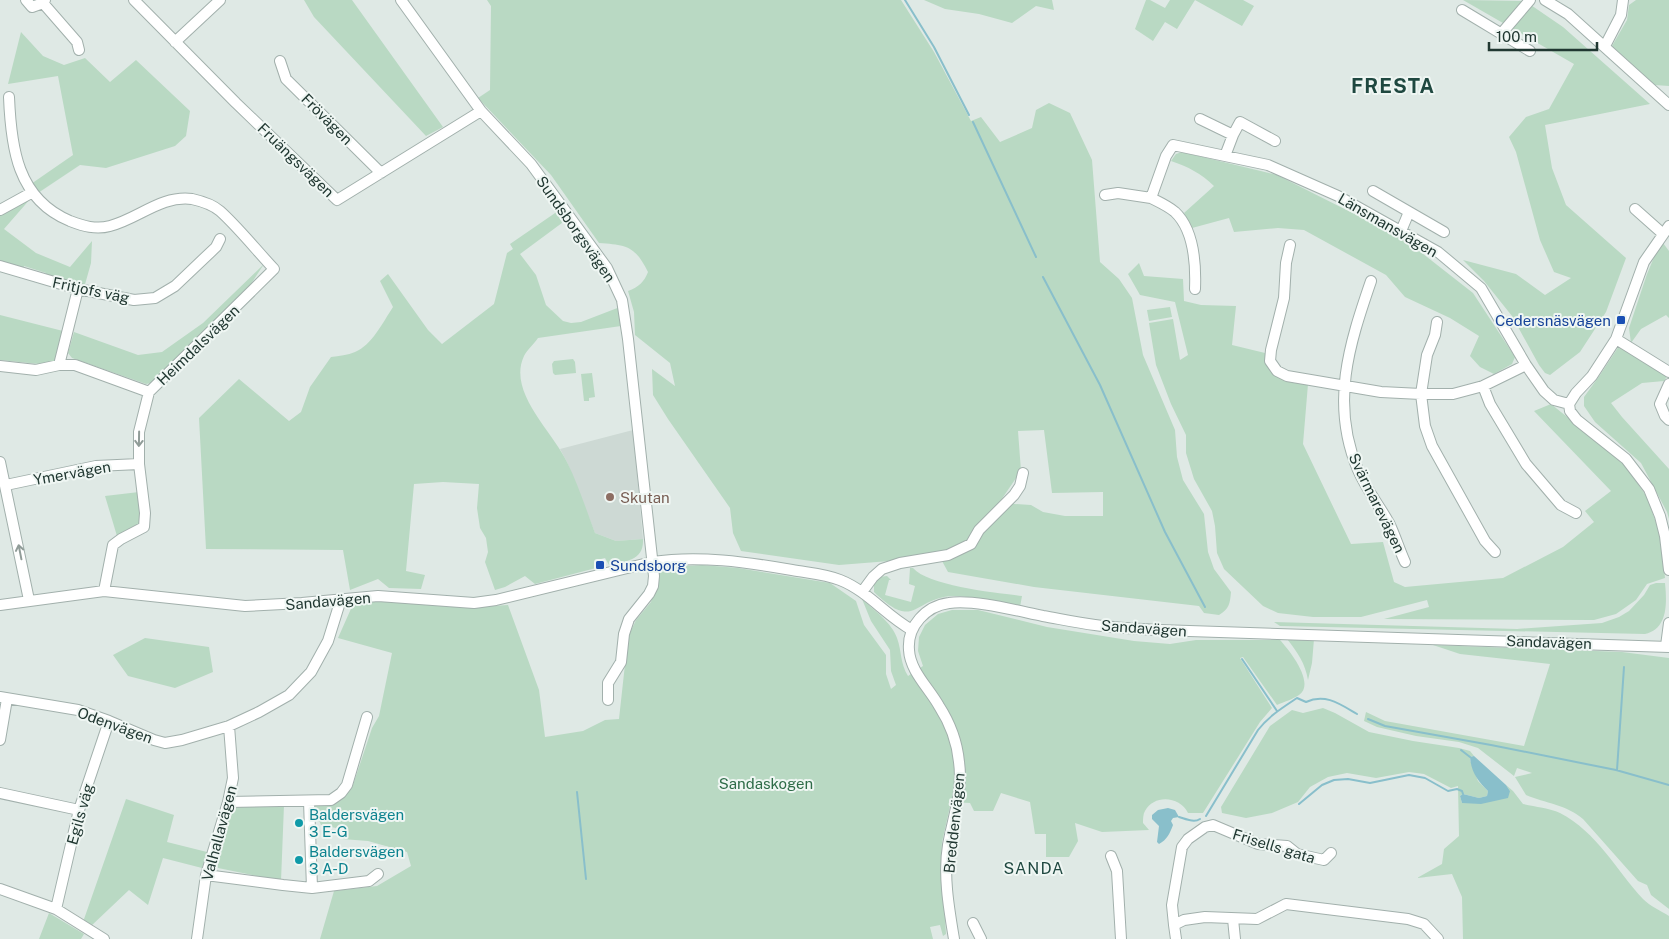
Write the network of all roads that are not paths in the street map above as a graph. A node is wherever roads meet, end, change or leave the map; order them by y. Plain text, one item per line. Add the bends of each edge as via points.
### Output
1 (26, 0) edge
2 (134, 0) edge
3 (220, 0) edge
4 (401, 0) edge
5 (1530, 0) edge
6 (1545, 0) edge
7 (1623, 0) edge
8 (44, 1) edge
9 (1462, 10) dead end
10 (1501, 34) junction
11 (175, 42) junction
12 (1605, 46) junction
13 (79, 50) dead end
14 (1530, 51) dead end
15 (280, 61) dead end
16 (9, 97) dead end
17 (1669, 105) edge
18 (481, 111) junction
19 (1200, 119) dead end
20 (1233, 135) junction
21 (1275, 141) dead end
22 (1225, 156) junction
23 (380, 173) junction
24 (1373, 191) dead end
25 (31, 192) junction
26 (1105, 195) dead end
27 (1151, 198) junction
28 (1636, 209) dead end
29 (0, 210) edge
30 (1409, 212) junction
31 (1666, 230) edge
32 (1401, 231) junction
33 (1444, 232) dead end
34 (220, 239) dead end
35 (1290, 245) dead end
36 (0, 266) edge
37 (1371, 281) dead end
38 (78, 289) junction
39 (1195, 289) dead end
40 (1437, 322) dead end
41 (1616, 338) junction
42 (59, 365) junction
43 (1526, 365) junction
44 (0, 366) edge
45 (1669, 372) edge
46 (1669, 384) edge
47 (1344, 385) junction
48 (1482, 386) junction
49 (150, 392) junction
50 (1420, 394) junction
51 (1569, 404) junction
52 (1669, 420) edge
53 (0, 462) edge
54 (139, 464) junction
55 (1024, 474) dead end
56 (6, 485) junction
57 (1576, 513) dead end
58 (1495, 552) dead end
59 (652, 562) junction
60 (1405, 562) dead end
61 (1669, 570) edge
62 (104, 591) junction
63 (862, 592) junction
64 (341, 599) junction
65 (29, 600) junction
66 (0, 604) edge
67 (1669, 623) edge
68 (912, 630) junction
69 (1668, 646) edge
70 (4, 698) edge
71 (608, 700) dead end
72 (367, 717) dead end
73 (109, 721) junction
74 (229, 726) junction
75 (0, 740) edge
76 (0, 793) edge
77 (309, 801) junction
78 (228, 802) junction
79 (79, 810) junction
80 (1332, 853) dead end
81 (1111, 856) dead end
82 (378, 874) dead end
83 (206, 875) junction
84 (312, 888) junction
85 (0, 889) edge
86 (56, 909) junction
87 (1233, 919) junction
88 (973, 923) dead end
89 (1174, 925) junction
90 (104, 939) edge
91 (197, 939) edge
92 (954, 939) edge
93 (981, 939) edge
94 (1121, 939) edge
95 (1176, 939) edge
96 (1235, 939) edge
97 (1438, 939) edge

1 - 8 street via 32,8
2 - 11 street, Fruängsvägen
3 - 11 street
4 - 18 street, Sundsborgsvägen
5 - 10 street
6 - 12 street via 1568,14
7 - 12 street via 1621,15
8 - 13 street via 78,42
9 - 10 street
10 - 14 street
11 - 23 street, Fruängsvägen via 338,200
12 - 17 street
15 - 23 street, Frövägen via 286,79
16 - 25 street via 10,128 17,160
18 - 23 street, Fruängsvägen
18 - 59 street, Sundsborgsvägen via 531,164 607,268 622,300
19 - 20 street
20 - 21 street via 1240,122
20 - 22 street
22 - 27 street, Länsmansvägen via 1173,144
22 - 32 street, Länsmansvägen via 1268,165 1338,196
24 - 30 street
25 - 29 street
25 - 49 street, Heimdalsvägen via 57,216 94,228 111,226 164,202 192,199 206,203 219,210 274,270
26 - 27 street via 1118,192
27 - 39 street via 1174,212 1186,227 1196,269
28 - 31 street
30 - 32 street
30 - 33 street
31 - 41 street via 1644,262
32 - 43 street, Länsmansvägen via 1438,252 1481,288
34 - 38 street, Fritjofs väg via 216,247 174,286 155,298 134,300
35 - 47 street via 1284,298 1270,361 1277,371 1288,376
36 - 38 street, Fritjofs väg
37 - 47 street, Svärmarevägen via 1353,333
38 - 42 street
40 - 50 street
41 - 45 street
41 - 51 street
42 - 44 street via 36,370
42 - 49 street via 75,365
43 - 48 street
43 - 51 street, Länsmansvägen via 1544,391 1554,400
46 - 52 street via 1660,404
47 - 50 street via 1381,392
47 - 60 street, Svärmarevägen via 1346,434 1351,451
48 - 50 street via 1453,394
48 - 57 street via 1526,464 1561,505
49 -> 54 street, Heimdalsvägen via 139,432
50 - 58 street via 1432,446 1484,541
51 - 61 street via 1570,412 1577,420 1626,459 1649,489 1665,536
53 - 56 street
54 - 56 street, Ymervägen via 96,466
54 - 62 street, Heimdalsvägen via 144,527 113,545
55 - 63 street via 1014,494 979,530 971,544 948,555 882,569
65 -> 56 street
59 - 63 street, Sandavägen via 736,561 826,576
59 - 64 street, Sandavägen via 474,603 378,596
59 - 71 street via 653,586 629,619 621,662 608,683
62 - 64 street, Sandavägen via 245,606
62 - 65 street, Sandavägen
63 - 68 street, Sandavägen
64 - 74 street, Odenvägen via 328,641 311,672 289,695
65 - 66 street, Sandavägen
67 - 69 street
68 - 69 street, Sandavägen via 921,616 934,607 972,603 1094,625 1159,630
68 - 92 street, Breddenvägen via 908,650 912,666 950,725 960,764 958,803 948,845 947,866
70 - 73 street, Odenvägen via 78,710
70 - 75 street
72 - 77 street via 342,793 331,800
73 - 74 street, Odenvägen via 165,743
73 - 79 street, Egils väg
74 - 78 street, Valhallavägen via 234,778
76 - 79 street
77 - 78 street
77 - 84 street
78 - 83 street, Valhallavägen
79 - 86 street, Egils väg
80 - 89 street, Frisells gata via 1324,860 1297,854 1287,846 1258,844 1212,825 1205,827 1182,847 1172,905
81 - 94 street via 1117,871
82 - 84 street via 369,881
83 - 84 street
83 - 91 street, Valhallavägen
85 - 86 street
86 - 90 street
87 - 89 street via 1205,916
87 - 96 street
87 - 97 street via 1257,920 1286,904 1408,919 1424,924
88 - 93 street
89 - 95 street, Frisells gata

